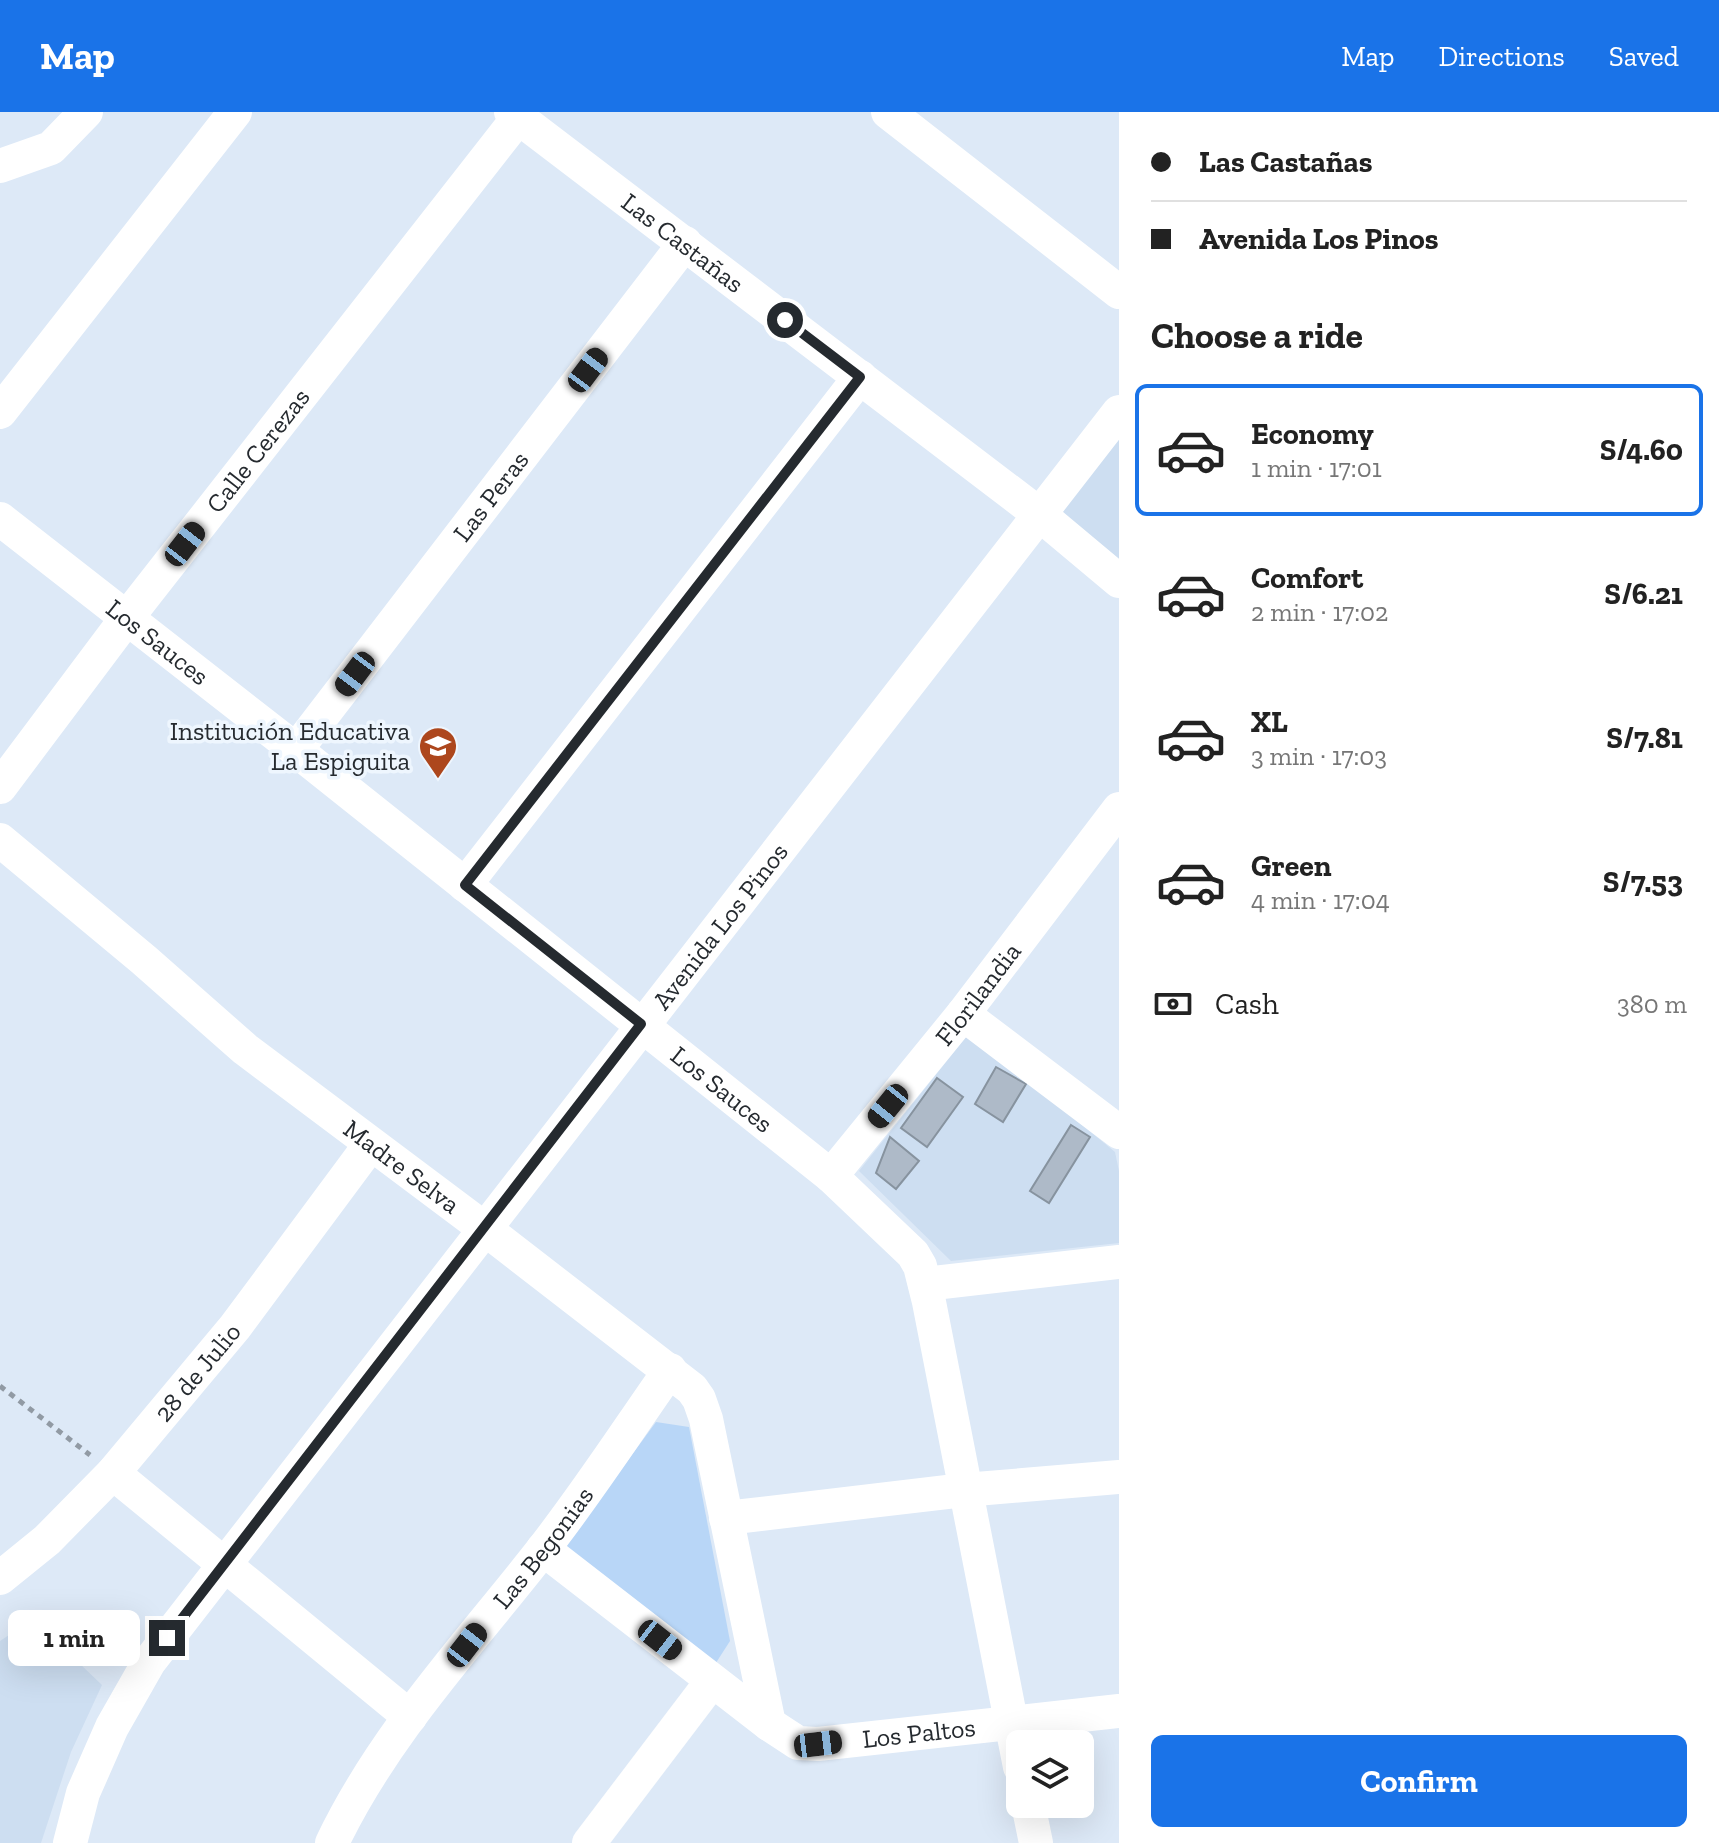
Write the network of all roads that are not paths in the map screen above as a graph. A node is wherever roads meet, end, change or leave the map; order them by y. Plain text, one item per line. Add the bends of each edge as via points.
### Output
1 (86, 112) edge
2 (235, 112) edge
3 (888, 112) edge
4 (515, 115) edge
5 (0, 166) edge
6 (685, 243) junction
7 (1119, 292) edge
8 (860, 377) junction
9 (0, 412) edge
10 (1119, 412) edge
11 (1039, 514) junction
12 (0, 519) edge
13 (1119, 581) edge
14 (126, 619) junction
15 (296, 750) junction
16 (0, 787) edge
17 (1113, 831) edge
18 (0, 840) edge
19 (465, 885) junction
20 (963, 1014) junction
21 (641, 1024) junction
22 (1119, 1132) edge
23 (370, 1145) junction
24 (831, 1176) junction
25 (485, 1229) junction
26 (1119, 1262) edge
27 (925, 1284) junction
28 (670, 1370) junction
29 (113, 1473) junction
30 (1119, 1477) edge
31 (964, 1490) junction
32 (726, 1518) junction
33 (543, 1549) junction
34 (224, 1564) junction
35 (0, 1578) edge
36 (712, 1681) junction
37 (1119, 1711) edge
38 (410, 1717) junction
39 (1011, 1722) junction
40 (769, 1724) junction
41 (1013, 1730) edge
42 (1031, 1818) edge
43 (70, 1843) edge
44 (332, 1843) edge
45 (589, 1843) edge
46 (1036, 1843) edge

1 - 5 street via 51,148
2 - 9 street
3 - 7 street
4 - 6 street, Las Castañas
4 - 14 street, Calle Cerezas
6 - 8 street, Las Castañas
6 - 15 street, Las Peras
8 - 11 street, Las Castañas
8 - 19 street
10 - 11 street, Avenida Los Pinos
11 - 13 street, Las Castañas
11 - 21 street, Avenida Los Pinos
12 - 14 street, Los Sauces
14 - 15 street, Los Sauces
14 - 16 street, Calle Cerezas
15 - 19 street, Los Sauces
17 - 20 street, Florilandia
18 - 23 street, Madre Selva via 245,1049
19 - 21 street, Los Sauces
20 - 22 street
20 - 24 street, Florilandia
21 - 24 street, Los Sauces
21 - 25 street, Avenida Los Pinos
23 - 25 street, Madre Selva
23 - 29 street, 28 de Julio via 235,1327
24 - 27 street, Los Sauces via 913,1254
25 - 28 street, Madre Selva
25 - 34 street, Avenida Los Pinos
26 - 27 street
27 - 31 street, Los Sauces
28 - 32 street, Madre Selva via 702,1406
28 - 33 street, Las Begonias
29 - 34 street
29 - 35 street, 28 de Julio via 47,1540
30 - 31 street
31 - 32 street
31 - 39 street, Los Sauces
32 - 40 street, Madre Selva
33 - 36 street, Los Paltos
33 - 38 street, Las Begonias
34 - 38 street
34 - 43 street, Avenida Los Pinos via 149,1662 112,1727 83,1793
36 - 40 street, Los Paltos
36 - 45 street
37 - 39 street, Los Paltos
38 - 44 street, Las Begonias
39 - 40 street, Los Paltos via 811,1745 792,1740
39 - 41 street, Los Sauces
42 - 46 street

